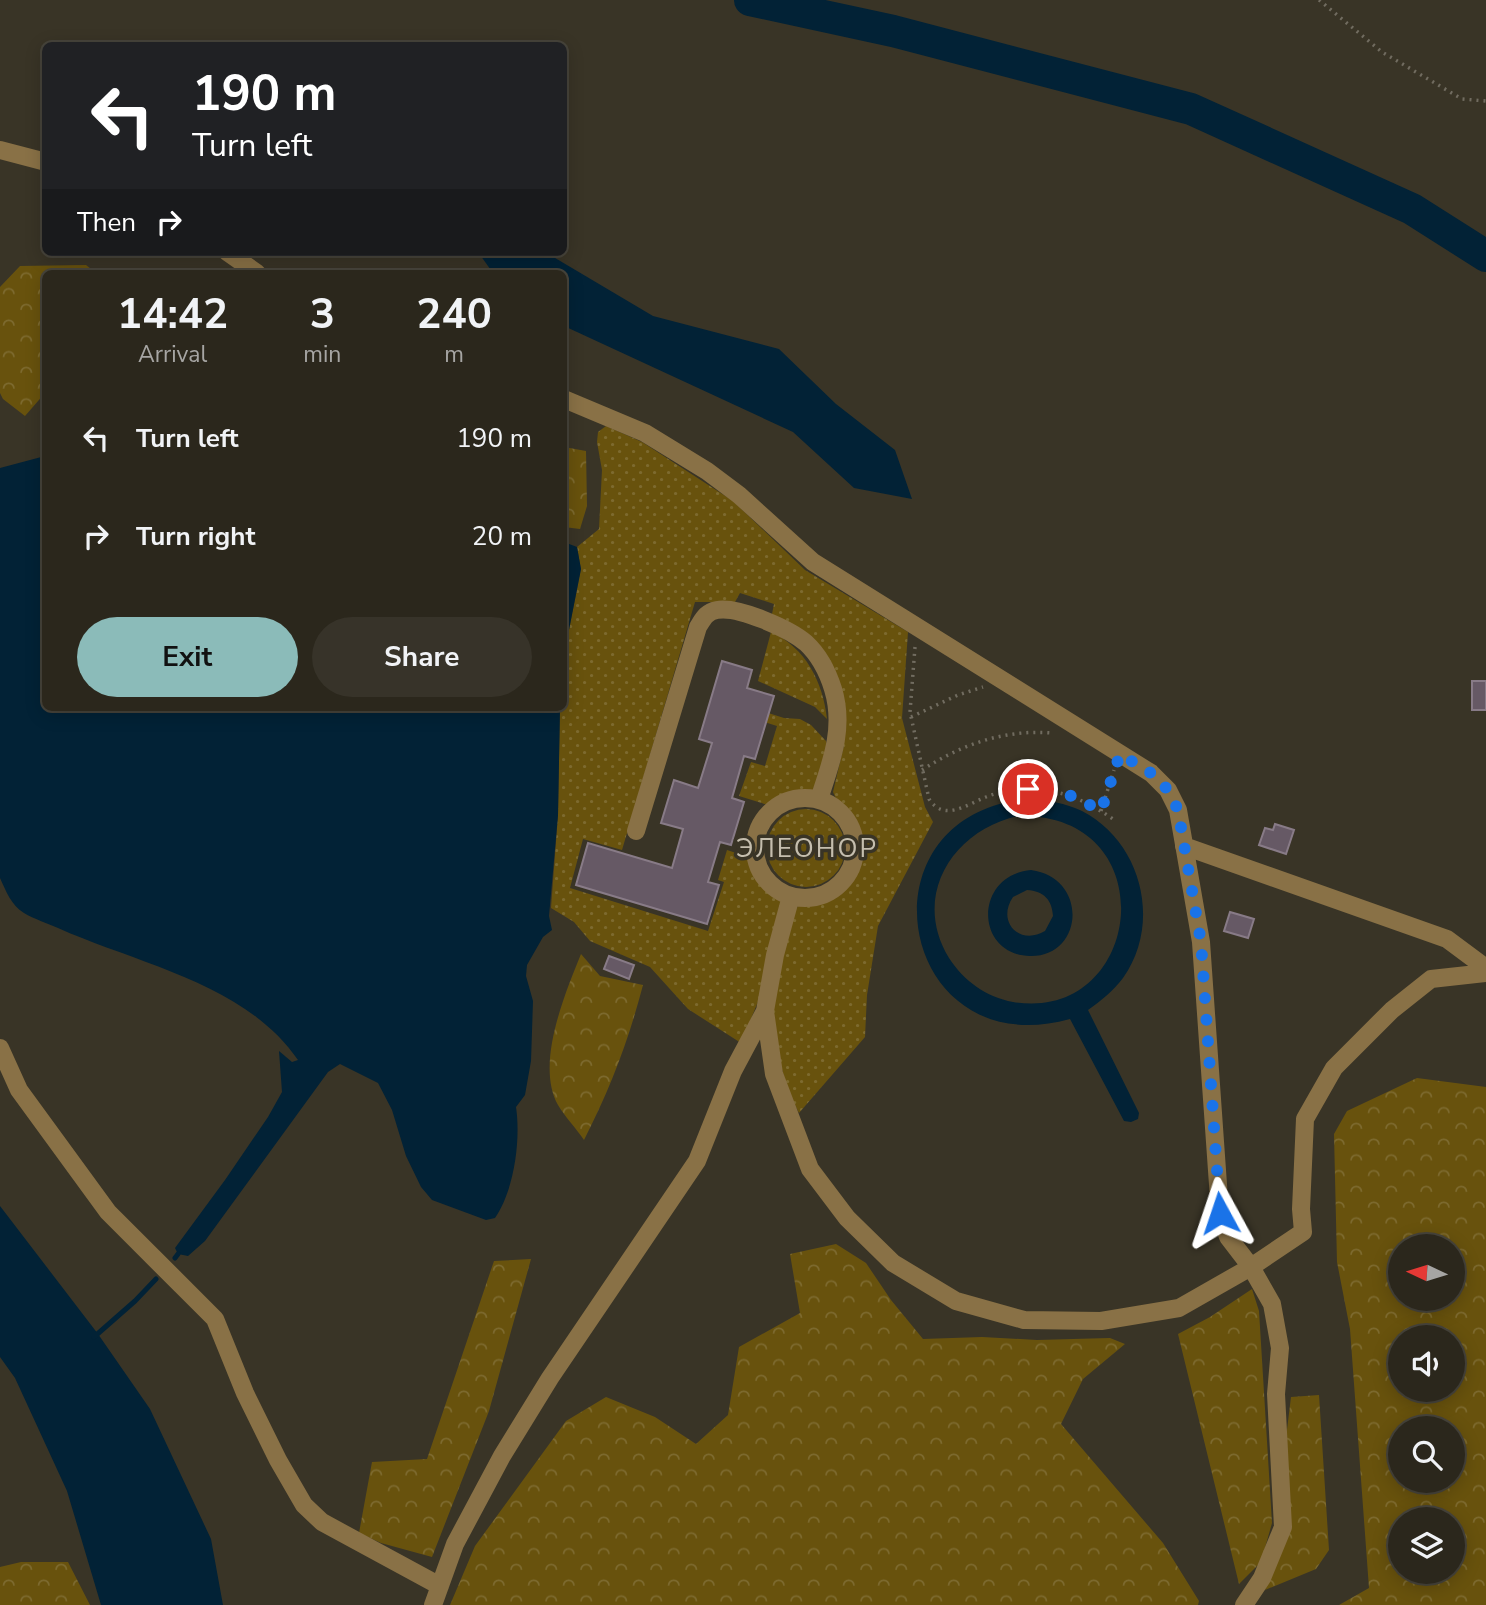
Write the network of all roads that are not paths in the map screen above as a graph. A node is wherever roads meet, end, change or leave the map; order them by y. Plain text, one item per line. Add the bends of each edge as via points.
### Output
1 (0, 150) edge
2 (42, 161) edge
3 (233, 256) edge
4 (253, 270) edge
5 (567, 400) edge
6 (819, 799) junction
7 (636, 831) dead end
8 (1184, 846) junction
9 (791, 896) junction
10 (1486, 970) edge
11 (765, 1012) junction
12 (0, 1048) edge
13 (1251, 1267) junction
14 (440, 1586) junction
15 (433, 1605) edge
16 (1244, 1605) edge

1 - 2 street
3 - 4 street
5 - 8 street via 645,433 706,471 813,562 1151,773 1168,790 1178,810
6 - 7 street via 836,744 838,721 833,689 816,654 790,632 759,619 715,610 705,615 698,627
6 - 9 street via 788,800 764,820 757,834 758,865 766,879
6 - 9 street via 847,820 855,853 850,870 826,894
8 - 10 street via 1447,939
8 - 13 street via 1201,942 1220,1213 1228,1237
9 - 11 street
10 - 13 street via 1431,979 1392,1010 1334,1068 1305,1119 1303,1232
11 - 13 street via 774,1074 810,1169 847,1218 892,1263 956,1301 1024,1320 1101,1321 1179,1308
11 - 14 street via 733,1071 697,1161 502,1456 455,1544
12 - 14 street via 19,1090 108,1212 215,1319 246,1393 304,1506 322,1522
13 - 16 street via 1272,1304 1280,1348 1276,1394 1283,1527 1262,1578
14 - 15 street

